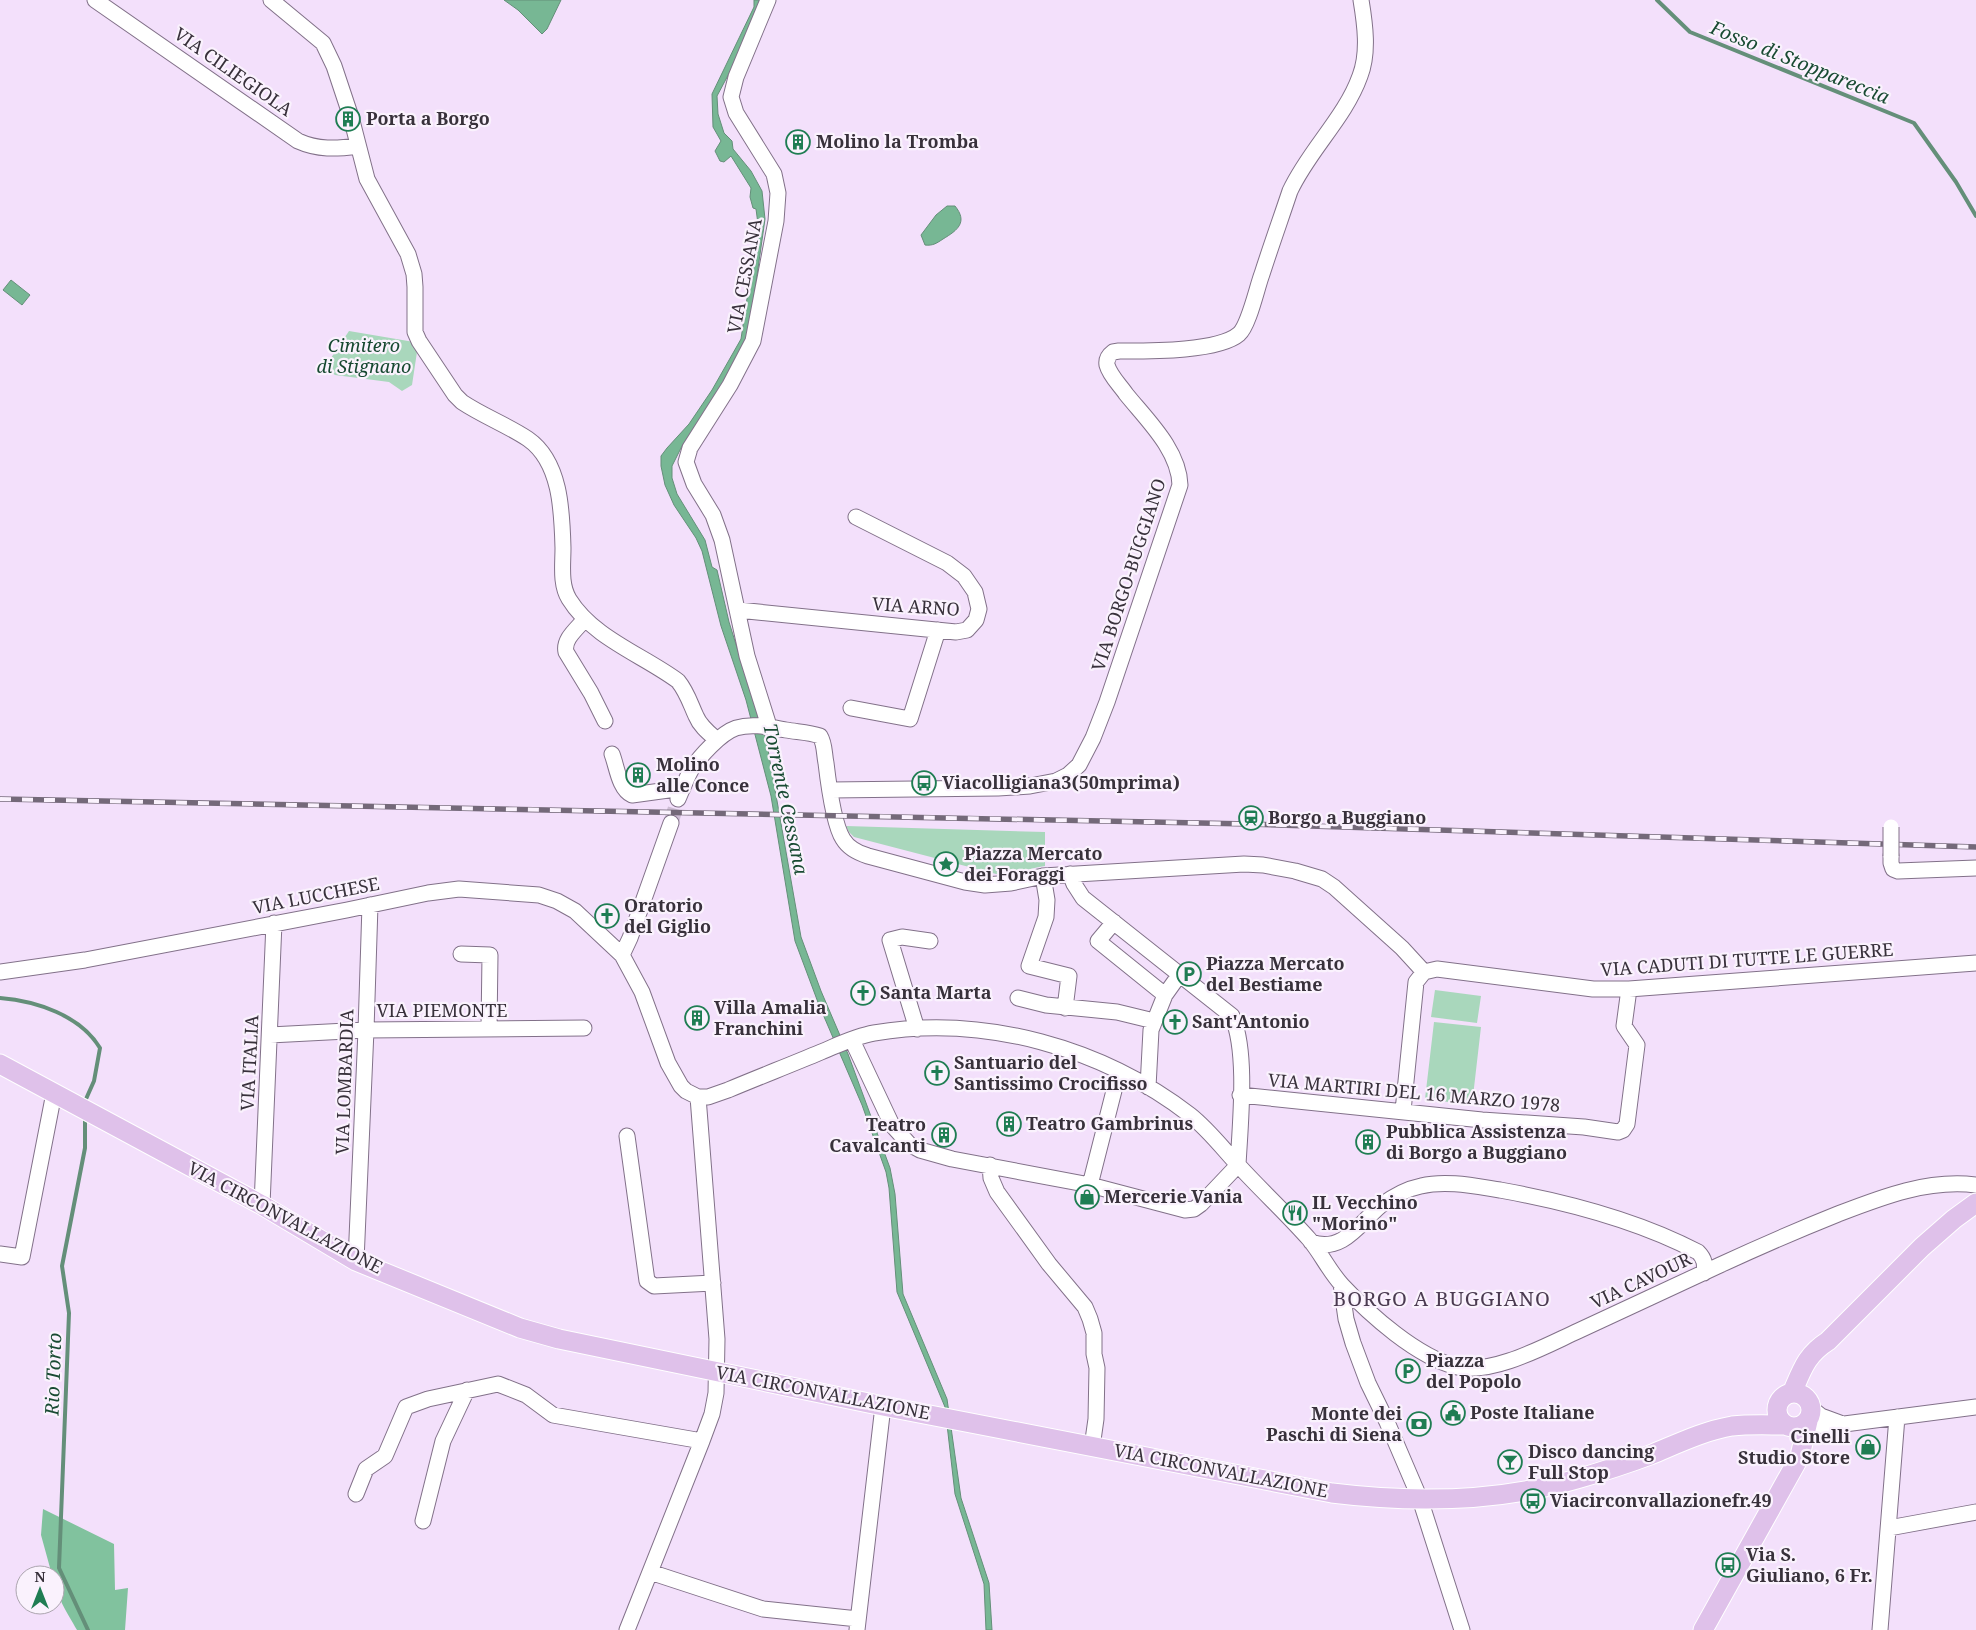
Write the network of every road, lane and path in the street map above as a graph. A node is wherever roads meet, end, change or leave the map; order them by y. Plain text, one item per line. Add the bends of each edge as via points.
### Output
1 (95, 0) edge
2 (271, 0) edge
3 (768, 0) edge
4 (1361, 0) edge
5 (358, 146) junction
6 (856, 517) dead end
7 (738, 610) junction
8 (586, 619) junction
9 (938, 630) junction
10 (851, 708) dead end
11 (605, 721) dead end
12 (769, 726) junction
13 (717, 740) junction
14 (612, 754) dead end
15 (831, 790) junction
16 (671, 823) tunnel mouth
17 (1891, 828) dead end
18 (1976, 868) edge
19 (1064, 875) junction
20 (1043, 876) junction
21 (370, 905) junction
22 (1114, 922) junction
23 (274, 924) junction
24 (930, 941) dead end
25 (462, 954) dead end
26 (622, 954) junction
27 (1976, 963) edge
28 (0, 972) edge
29 (1424, 972) junction
30 (1180, 974) junction
31 (1629, 989) junction
32 (1165, 994) junction
33 (1018, 998) dead end
34 (1065, 1008) junction
35 (1154, 1021) junction
36 (584, 1028) dead end
37 (488, 1029) junction
38 (917, 1029) junction
39 (366, 1030) junction
40 (270, 1035) junction
41 (852, 1040) junction
42 (0, 1064) edge
43 (1119, 1071) junction
44 (1148, 1087) junction
45 (54, 1093) junction
46 (1240, 1095) junction
47 (698, 1097) junction
48 (1403, 1111) junction
49 (627, 1136) dead end
50 (990, 1165) junction
51 (1238, 1165) junction
52 (1090, 1185) junction
53 (1976, 1185) edge
54 (1976, 1202) edge
55 (262, 1205) junction
56 (1312, 1242) junction
57 (0, 1254) edge
58 (356, 1261) junction
59 (1704, 1273) junction
60 (713, 1283) junction
61 (1342, 1284) junction
62 (717, 1372) junction
63 (467, 1390) junction
64 (1799, 1405) junction
65 (883, 1406) junction
66 (1976, 1407) edge
67 (1897, 1416) junction
68 (1787, 1426) junction
69 (1697, 1435) junction
70 (1093, 1440) dead end
71 (702, 1441) junction
72 (1796, 1464) junction
73 (356, 1494) dead end
74 (1420, 1498) junction
75 (1976, 1512) edge
76 (423, 1521) dead end
77 (1889, 1528) junction
78 (650, 1572) junction
79 (857, 1624) edge
80 (627, 1630) edge
81 (1462, 1630) edge
82 (1704, 1630) edge
83 (1880, 1630) edge

1 - 5 street, VIA CILIEGIOLA via 298,140 316,148
2 - 5 street via 323,42 334,66
3 - 7 street, VIA CESSANA via 736,77 732,97 736,113 777,182 776,221 753,341 730,386 690,448 686,462 694,484 717,525
4 - 15 street, VIA BORGO-BUGGIANO via 1365,44 1361,75 1290,191 1241,331 1230,339 1204,346 1179,350 1119,351 1107,359 1116,380 1172,456 1180,485 1107,702 1079,765 1062,779 1030,786
5 - 8 street via 367,178 408,254 414,274 415,332 419,341 462,402 528,439 540,449 553,473 562,527 563,582 569,599
6 - 9 street, VIA ARNO via 947,563 964,576 978,598 976,620 967,630
7 - 9 street, VIA ARNO
7 - 12 street, VIA CESSANA via 747,656
8 - 11 street via 564,646
8 - 13 street via 678,681 686,690 696,718
9 - 10 street via 910,719
12 - 13 street via 734,728
12 - 15 street via 820,736
13 - 14 street via 691,769 681,794 632,795 626,792
15 - 20 street via 842,838 856,852 984,885
16 - 26 street
17 - 18 street, bridge via 1893,869
19 - 20 street
19 - 22 street via 1083,898
19 - 29 street via 1236,864 1263,864 1295,870 1322,879 1334,887
20 - 34 street via 1046,916 1029,966 1069,976
21 - 23 street, VIA LUCCHESE
21 - 26 street, VIA LUCCHESE via 459,889 539,895 575,910
21 - 39 street, VIA LOMBARDIA
22 - 30 street
22 - 32 street via 1098,941
23 - 28 street, VIA LUCCHESE via 85,960
23 - 40 street, VIA ITALIA
24 - 38 street via 902,937 890,940
25 - 37 street via 490,955
26 - 47 street, VIA LUCCHESE via 642,992 676,1079 686,1091
27 - 31 street, VIA CADUTI DI TUTTE LE GUERRE
29 - 31 street, VIA CADUTI DI TUTTE LE GUERRE via 1437,970 1593,989
29 - 48 street via 1416,982
30 - 32 street
30 - 46 street via 1232,1016 1240,1040
31 - 48 street, VIA MARTIRI DEL 16 MARZO 1978 via 1624,1026 1637,1045 1627,1124 1623,1130
32 - 35 street
33 - 34 street
34 - 35 street via 1117,1012
35 - 44 street
36 - 37 street, VIA PIEMONTE
37 - 39 street, VIA PIEMONTE
38 - 41 street, VIA CAVOUR via 874,1033
38 - 43 street, VIA CAVOUR via 972,1029 1014,1036 1074,1053
39 - 40 street, VIA PIEMONTE
39 - 58 street, VIA LOMBARDIA
40 - 55 street, VIA ITALIA
41 - 47 street, VIA CAVOUR via 728,1090
41 - 50 street via 892,1125 909,1144 952,1159
42 - 45 main road, VIA CIRCONVALLAZIONE
43 - 44 street, VIA CAVOUR
43 - 52 street
44 - 51 street, VIA CAVOUR via 1208,1130
45 - 55 main road, VIA CIRCONVALLAZIONE
45 - 57 street via 22,1257
46 - 48 street, VIA MARTIRI DEL 16 MARZO 1978
46 - 51 street
47 - 60 street
49 - 60 street via 647,1281 654,1286
50 - 52 street
50 - 70 street via 996,1192 1085,1307 1090,1319 1098,1368
51 - 52 street via 1201,1204 1190,1210
51 - 56 street, VIA CAVOUR
53 - 59 street, VIA CAVOUR via 1916,1188 1888,1195 1784,1236
54 - 64 main road via 1922,1247 1810,1356
55 - 58 main road, VIA CIRCONVALLAZIONE
56 - 59 street via 1324,1246 1348,1237 1390,1199 1418,1186 1447,1183 1569,1204 1644,1228 1698,1252 1703,1256
56 - 61 street, VIA CAVOUR
58 - 62 main road, VIA CIRCONVALLAZIONE via 520,1328
59 - 61 street, VIA CAVOUR via 1566,1336 1495,1366 1479,1369 1452,1366 1431,1358 1396,1334
60 - 62 street
61 - 74 street via 1353,1343
62 - 65 main road, VIA CIRCONVALLAZIONE
62 - 71 street via 713,1409
63 - 71 street via 498,1384 526,1395 553,1415
63 - 73 street via 406,1406 385,1456 366,1469
63 - 76 street via 444,1441
64 - 67 street via 1823,1426
64 - 68 main road, VIA CIRCONVALLAZIONE via 1797,1427
64 - 68 main road via 1778,1417
64 - 69 main road, VIA CIRCONVALLAZIONE via 1715,1422
64 - 72 main road via 1803,1450
65 - 74 main road, VIA CIRCONVALLAZIONE via 1332,1493
65 - 79 street
66 - 67 street
67 - 77 street
68 - 69 main road, VIA CIRCONVALLAZIONE via 1730,1427
68 - 72 main road via 1795,1448
69 - 74 main road, VIA CIRCONVALLAZIONE via 1648,1455 1544,1488 1473,1497
71 - 78 street
72 - 82 main road
74 - 81 street
75 - 77 street
77 - 83 street
78 - 79 street via 763,1609
78 - 80 street

